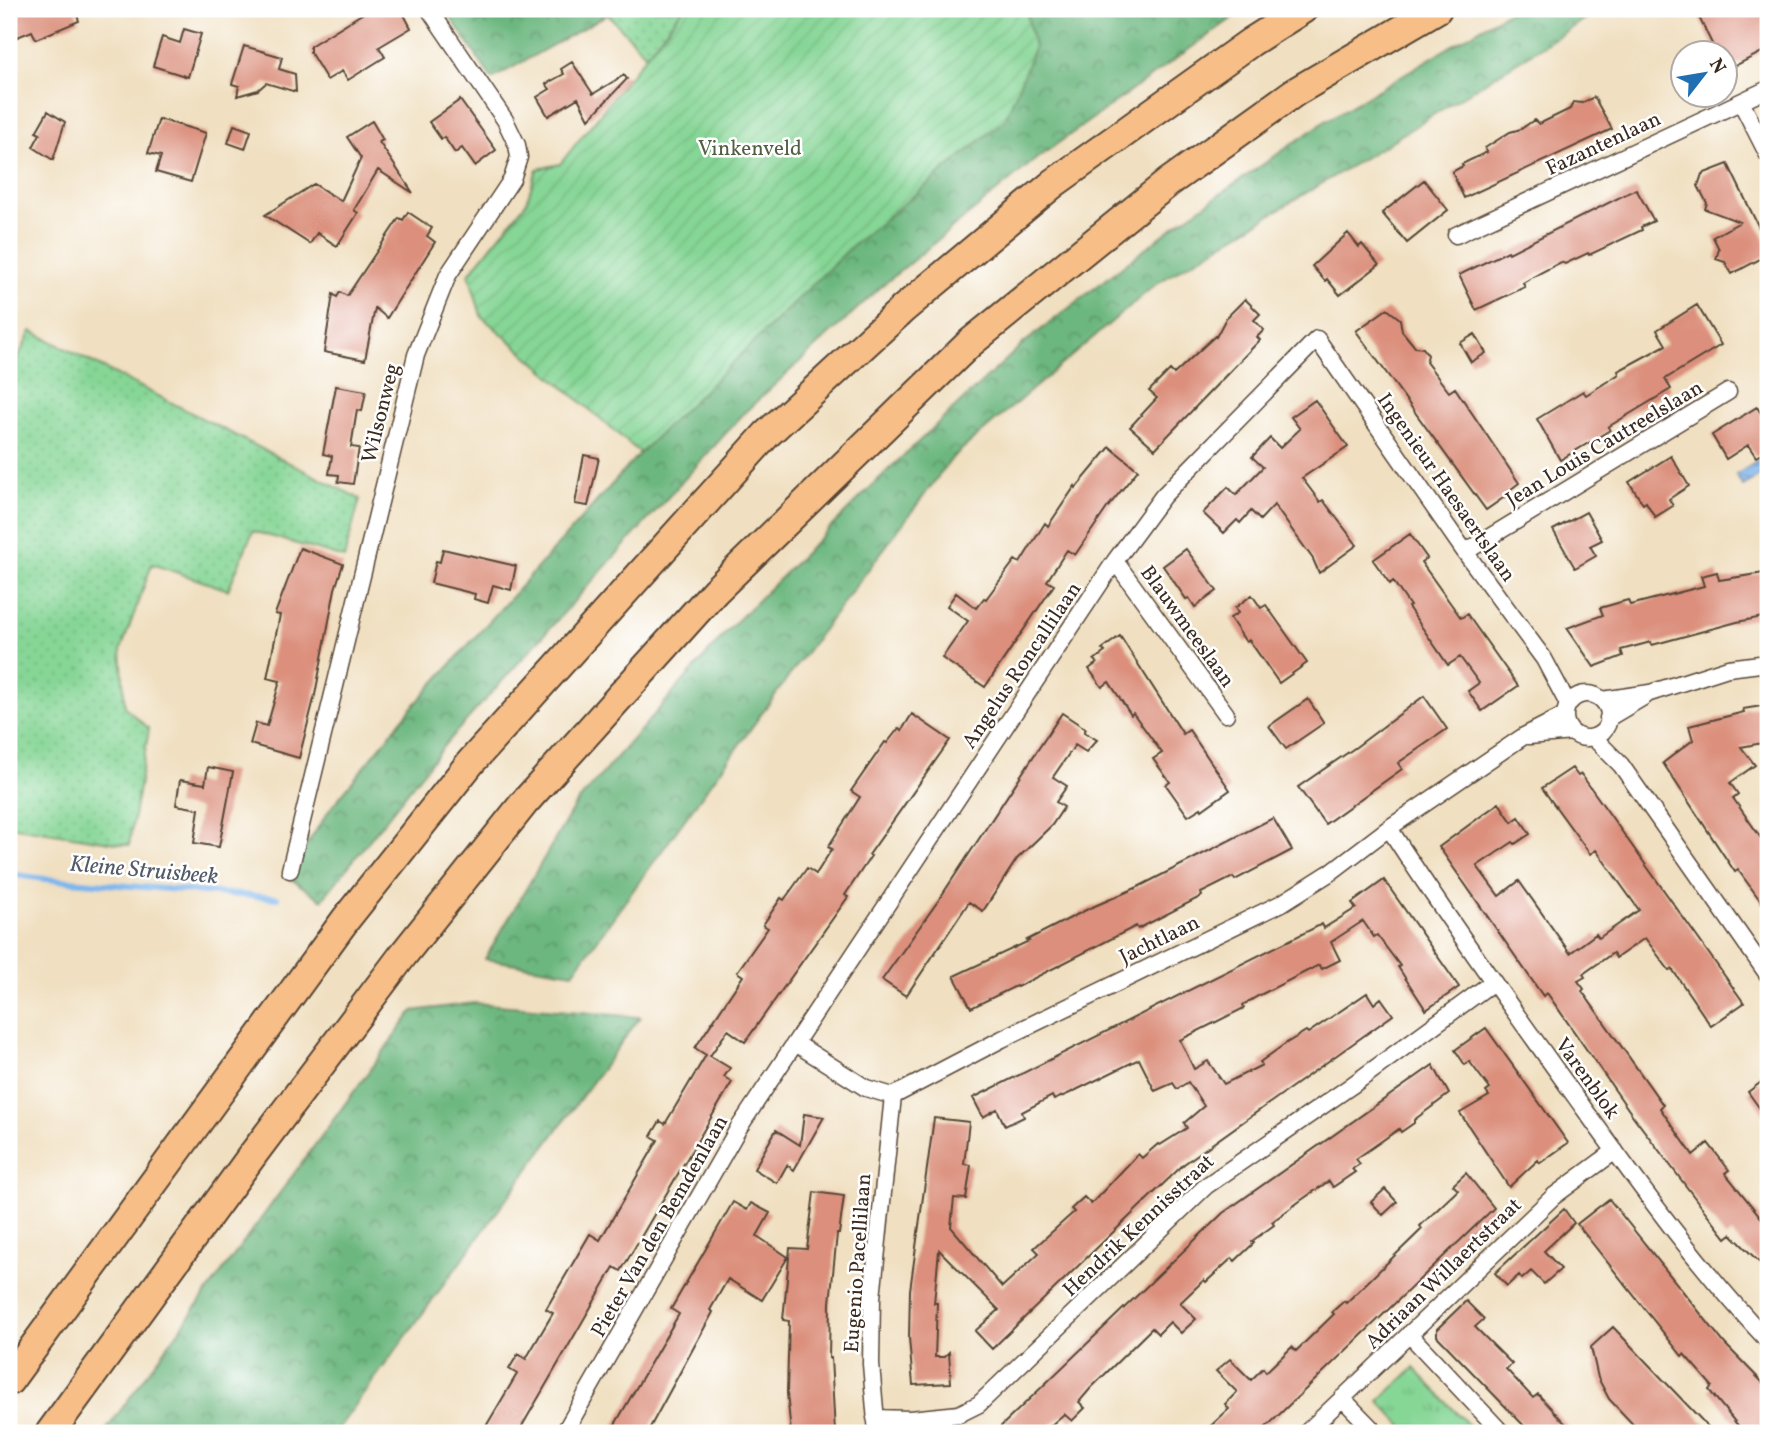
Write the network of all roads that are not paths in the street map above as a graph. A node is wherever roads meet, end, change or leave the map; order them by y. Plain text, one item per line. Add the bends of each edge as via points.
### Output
1 (429, 9) edge
2 (1303, 9) edge
3 (1437, 9) edge
4 (1768, 89) edge
5 (1741, 102) junction
6 (1768, 155) edge
7 (1456, 234) dead end
8 (1317, 339) joint
9 (1728, 391) dead end
10 (1465, 552) junction
11 (1115, 561) junction
12 (1768, 663) edge
13 (1650, 693) junction
14 (1602, 700) junction
15 (1571, 704) junction
16 (1226, 714) dead end
17 (1602, 728) junction
18 (1572, 732) junction
19 (1524, 736) junction
20 (1389, 828) junction
21 (290, 870) dead end
22 (1768, 975) edge
23 (1493, 982) junction
24 (795, 1043) junction
25 (893, 1096) junction
26 (1615, 1151) junction
27 (1409, 1334) junction
28 (1768, 1340) edge
29 (9, 1381) edge
30 (1342, 1398) junction
31 (876, 1426) edge
32 (50, 1433) edge
33 (564, 1433) edge
34 (1306, 1433) edge
35 (1376, 1433) edge
36 (1502, 1433) edge

1 - 21 street, Wilsonweg via 505,120 519,157 512,179 448,275 416,355
2 - 29 highway via 1251,41 1054,183 903,309 767,434 463,772 346,919
3 - 32 highway via 1295,92 1170,182 970,343 715,591 524,803 403,955
4 - 5 street, Fazantenlaan
5 - 6 street
5 - 7 street, Fazantenlaan
8 - 10 street, Ingenieur Haesaertslaan
8 - 11 street, Angelus Roncallilaan via 1164,496
9 - 10 street, Jean Louis Cautreelslaan
10 - 15 street, Ingenieur Haesaertslaan via 1544,659
11 - 16 street, Blauwmeeslaan
11 - 24 street, Angelus Roncallilaan
12 - 13 street via 1728,668
13 - 14 street
13 - 17 street
14 - 15 street via 1591,694
14 - 17 street via 1608,709
15 - 18 street via 1566,724
15 - 19 street, Jachtlaan
17 - 18 street, Jachtlaan via 1583,738
17 - 22 street via 1621,765
18 - 19 street, Jachtlaan
19 - 20 street, Jachtlaan
20 - 23 street, Varenblok
20 - 25 street, Jachtlaan via 1282,903
23 - 26 street, Varenblok
23 - 31 street, Hendrik Kennisstraat via 1206,1185 979,1404 959,1414
24 - 25 street via 866,1088
24 - 33 street, Pieter Van den Bemdenlaan via 738,1129
25 - 31 street, Eugenio Pacellilaan via 872,1298
26 - 27 street, Adriaan Willaertstraat via 1554,1196
26 - 28 street, Varenblok
27 - 30 street, Adriaan Willaertstraat
27 - 36 street
30 - 34 street, Adriaan Willaertstraat
30 - 35 street

